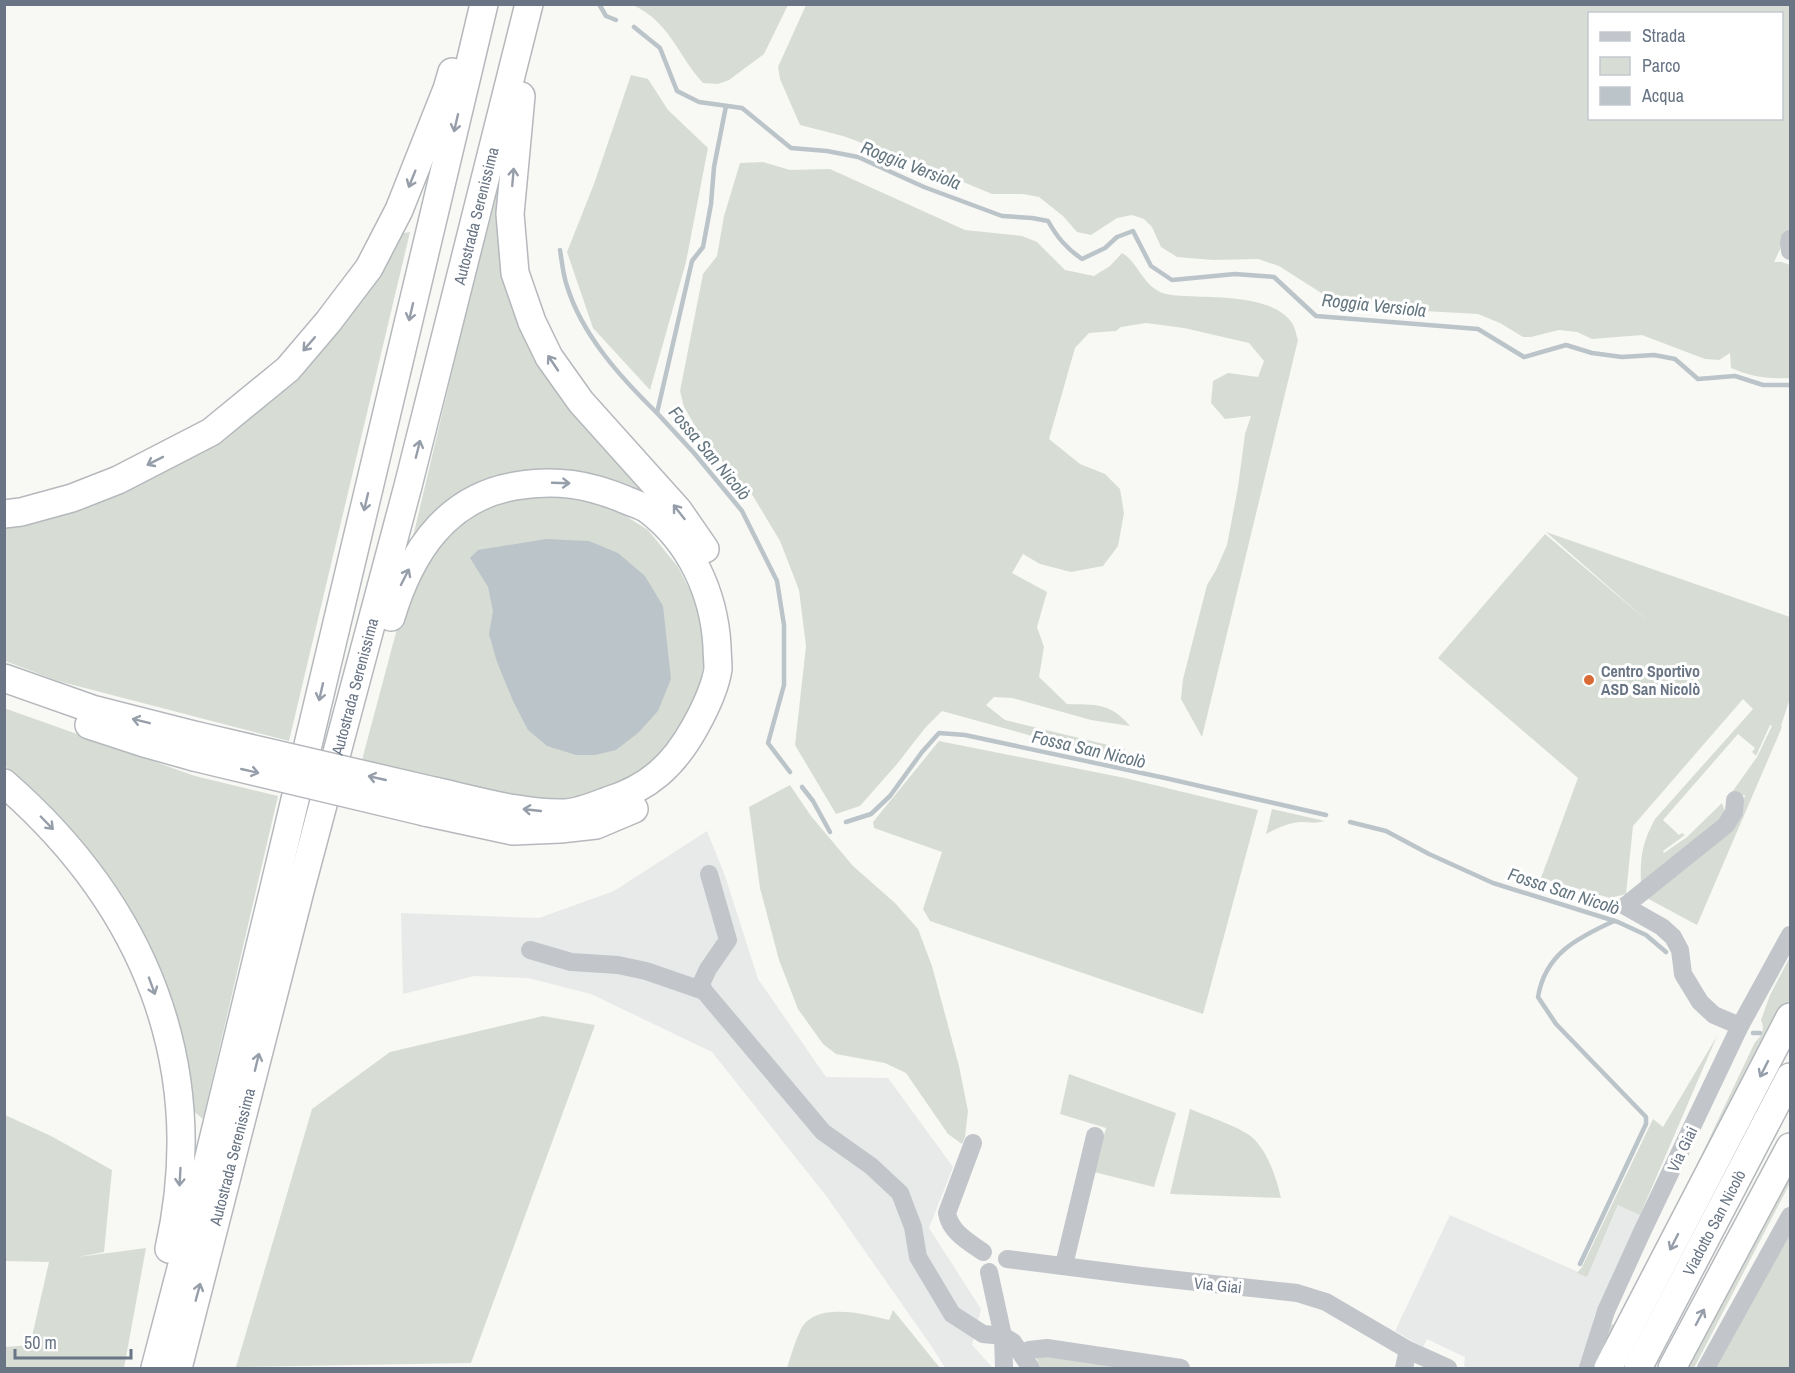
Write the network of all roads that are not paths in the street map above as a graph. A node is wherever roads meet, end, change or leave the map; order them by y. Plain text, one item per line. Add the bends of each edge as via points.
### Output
1 (469, 4) edge
2 (484, 4) edge
3 (530, 4) edge
4 (536, 4) edge
5 (1791, 239) edge
6 (1791, 251) edge
7 (4, 514) edge
8 (4, 678) edge
9 (4, 691) edge
10 (196, 746) junction
11 (4, 783) edge
12 (1735, 800) dead end
13 (429, 802) junction
14 (709, 874) dead end
15 (300, 891) junction
16 (1791, 935) edge
17 (530, 950) dead end
18 (704, 991) junction
19 (1791, 1017) edge
20 (1740, 1026) junction
21 (1791, 1077) edge
22 (1095, 1136) dead end
23 (973, 1143) dead end
24 (1791, 1147) edge
25 (1791, 1216) edge
26 (983, 1252) junction
27 (1007, 1259) junction
28 (1064, 1265) junction
29 (989, 1272) junction
30 (1003, 1336) junction
31 (1408, 1350) junction
32 (1027, 1361) edge
33 (142, 1368) edge
34 (155, 1368) edge
35 (178, 1368) edge
36 (1004, 1368) edge
37 (1181, 1368) edge
38 (1404, 1368) edge
39 (1448, 1368) edge
40 (1588, 1368) edge
41 (1608, 1368) edge
42 (1638, 1368) edge
43 (1672, 1368) edge
44 (1706, 1368) edge

1 -> 7 highway via 447,89 399,210 369,268 288,369 211,432 117,480 72,498
2 -> 34 highway, Autostrada Serenissima via 269,911
15 -> 3 highway, Autostrada Serenissima
13 -> 4 highway via 513,831 596,825 662,792 687,769 710,739 727,694 729,612 703,544 678,510 581,402 549,357 515,273 510,214 518,117
5 - 6 street
10 -> 8 highway
9 - 10 highway via 144,743
10 - 13 highway, bridge
11 -> 33 highway via 84,864 126,928 144,964 171,1046 180,1117 178,1195
12 - 20 street via 1734,812 1726,825 1625,906 1673,937 1680,950 1683,974 1700,1002 1714,1016
15 -> 13 highway via 369,693 401,584 420,549 443,522 470,501 537,482 577,484 645,508 679,539 700,573 716,624 718,669 708,703 675,759 630,794 566,813
14 - 18 street via 728,940 704,976
35 -> 15 highway, Autostrada Serenissima
16 - 20 street, Via Giai
17 - 18 street via 572,962 646,971
18 - 30 street via 823,1132 871,1166 900,1193 913,1227 918,1257 952,1314 983,1334
19 -> 41 highway
20 - 40 street, Via Giai via 1606,1311
21 - 42 highway, Viadotto San Nicolò
22 - 28 street
23 - 26 street via 947,1213 948,1223 957,1233
43 -> 24 highway
25 - 44 street
26 - 27 street via 995,1247
26 - 29 street via 981,1264
27 - 28 street, Via Giai
27 - 29 street via 1002,1271
28 - 31 street, Via Giai via 1297,1293 1326,1302
29 - 30 street
30 - 32 street via 1013,1342
30 - 36 street
31 - 38 street
31 - 39 street, Via Giai
32 - 37 street via 1029,1350 1047,1348

